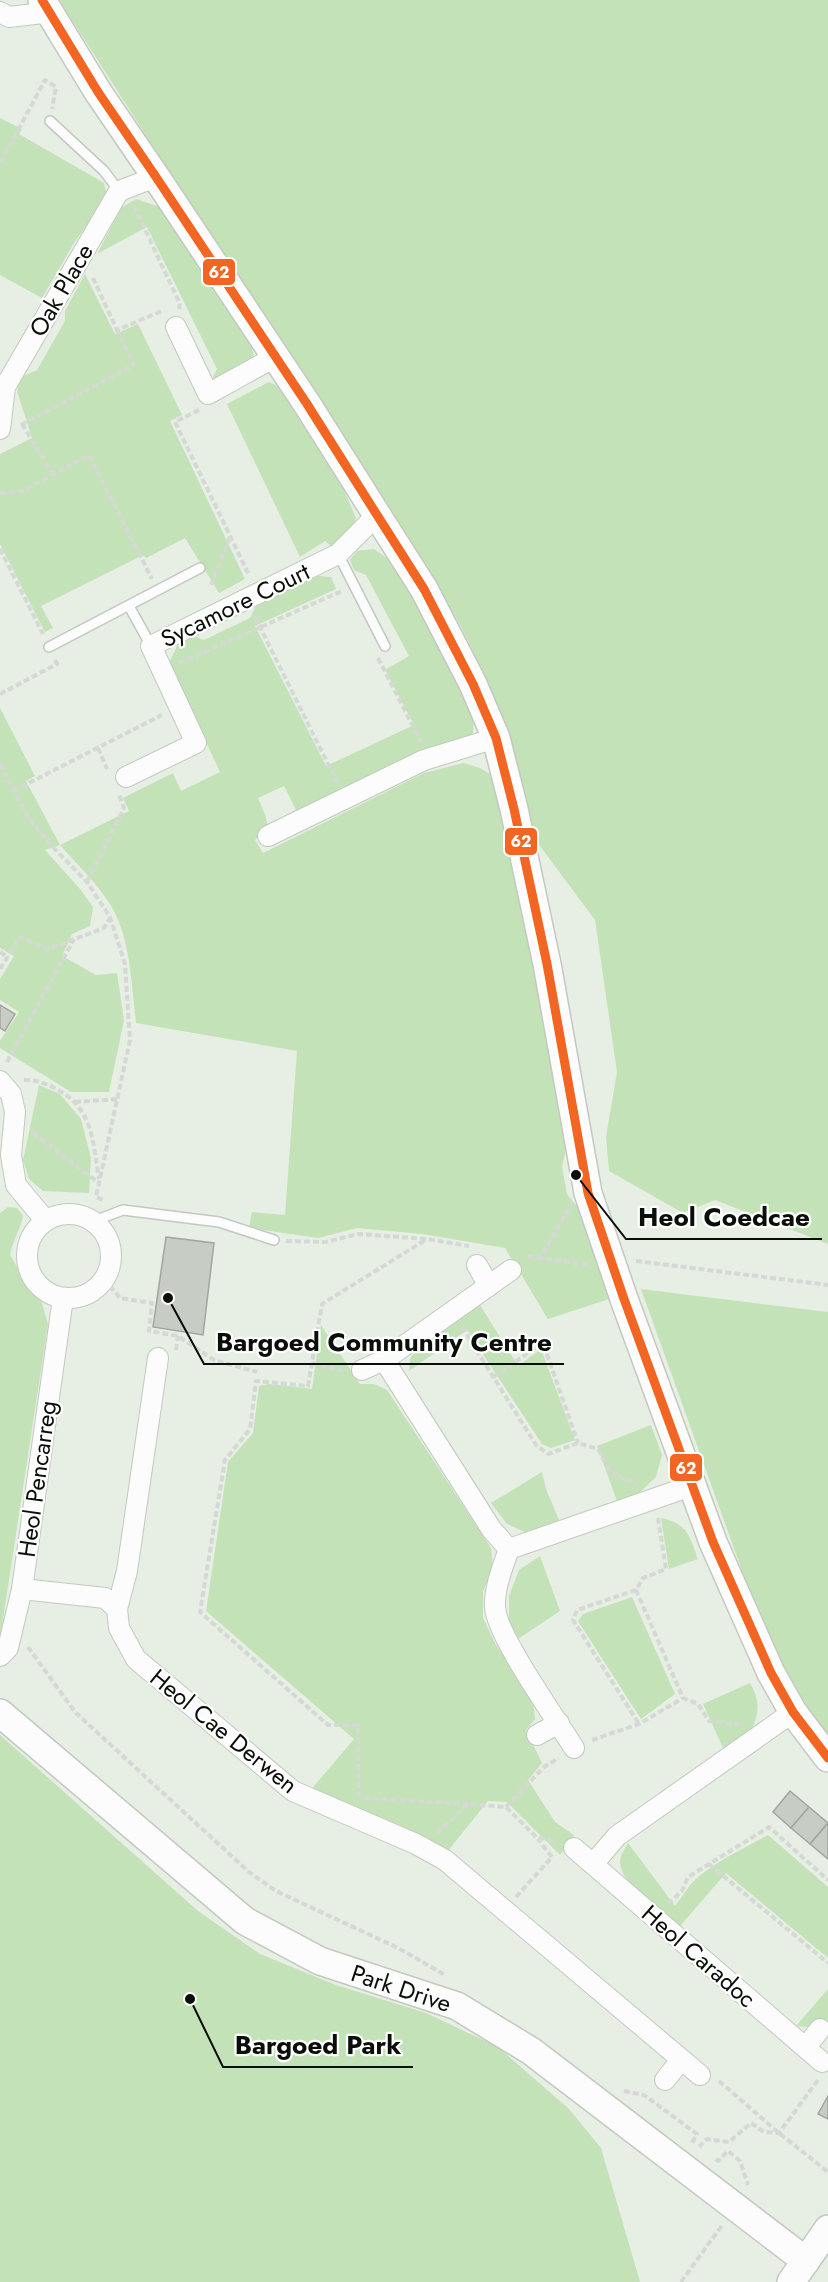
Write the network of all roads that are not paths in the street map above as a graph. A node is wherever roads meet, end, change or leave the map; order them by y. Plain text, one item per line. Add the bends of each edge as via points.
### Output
1 (46, 6) edge
2 (0, 12) edge
3 (50, 122) road end
4 (156, 177) junction
5 (119, 191) junction
6 (176, 327) road end
7 (275, 357) junction
8 (0, 429) edge
9 (377, 515) junction
10 (338, 554) junction
11 (200, 568) road end
12 (129, 606) junction
13 (151, 646) junction
14 (385, 646) road end
15 (49, 648) road end
16 (496, 738) junction
17 (118, 781) road end
18 (268, 836) dead end
19 (8, 1075) edge
20 (45, 1220) junction
21 (94, 1221) junction
22 (274, 1240) road end
23 (474, 1256) road end
24 (514, 1262) road end
25 (489, 1286) junction
26 (63, 1298) junction
27 (158, 1358) dead end
28 (384, 1360) junction
29 (362, 1370) road end
30 (691, 1486) junction
31 (510, 1549) junction
32 (22, 1589) junction
33 (117, 1609) junction
34 (0, 1656) edge
35 (793, 1712) junction
36 (0, 1713) edge
37 (559, 1724) junction
38 (537, 1735) dead end
39 (574, 1748) dead end
40 (828, 1758) edge
41 (574, 1848) road end
42 (593, 1864) junction
43 (820, 2029) dead end
44 (806, 2047) junction
45 (681, 2060) junction
46 (822, 2062) road end
47 (700, 2075) dead end
48 (665, 2080) dead end
49 (828, 2229) edge
50 (799, 2271) edge

1 - 2 street via 9,17
1 - 4 street
3 - 5 lane via 104,171
4 - 5 street
4 - 7 street
5 - 8 street, Oak Place via 5,387
6 - 7 street via 208,394
7 - 9 street
9 - 10 street, Sycamore Court
9 - 16 street via 424,590
10 - 13 street, Sycamore Court
10 - 14 lane
11 - 12 lane
12 - 13 lane
12 - 15 lane
13 - 17 street, Sycamore Court via 196,743
16 - 18 street via 430,759
16 - 30 street via 547,964 588,1193
19 - 20 street via 16,1185
20 - 21 street via 69,1213
20 - 26 street via 28,1244 29,1272 37,1284
21 - 22 lane via 123,1210 219,1222
21 - 26 street via 110,1244 109,1272 90,1293
23 - 25 street
24 - 25 street
25 - 28 street
26 - 32 street, Heol Pencarreg
27 - 33 street, Heol Cae Derwen via 127,1571
28 - 29 street
28 - 31 street via 492,1530
30 - 31 street
30 - 35 street via 771,1673
31 - 37 street via 501,1572 495,1608 504,1636
32 - 33 street via 105,1598
32 - 34 street, Heol Pencarreg via 8,1648
33 - 45 street, Heol Cae Derwen via 119,1628 136,1659 293,1791 446,1860
35 - 40 street
35 - 42 street via 617,1836
36 - 50 street, Park Drive via 245,1921 321,1961 457,2006 531,2051
37 - 38 street
37 - 39 street
41 - 42 street, Heol Caradoc
42 - 44 street, Heol Caradoc
43 - 44 street
44 - 46 street, Heol Caradoc
45 - 47 street, Heol Cae Derwen
45 - 48 street
49 - 50 street

